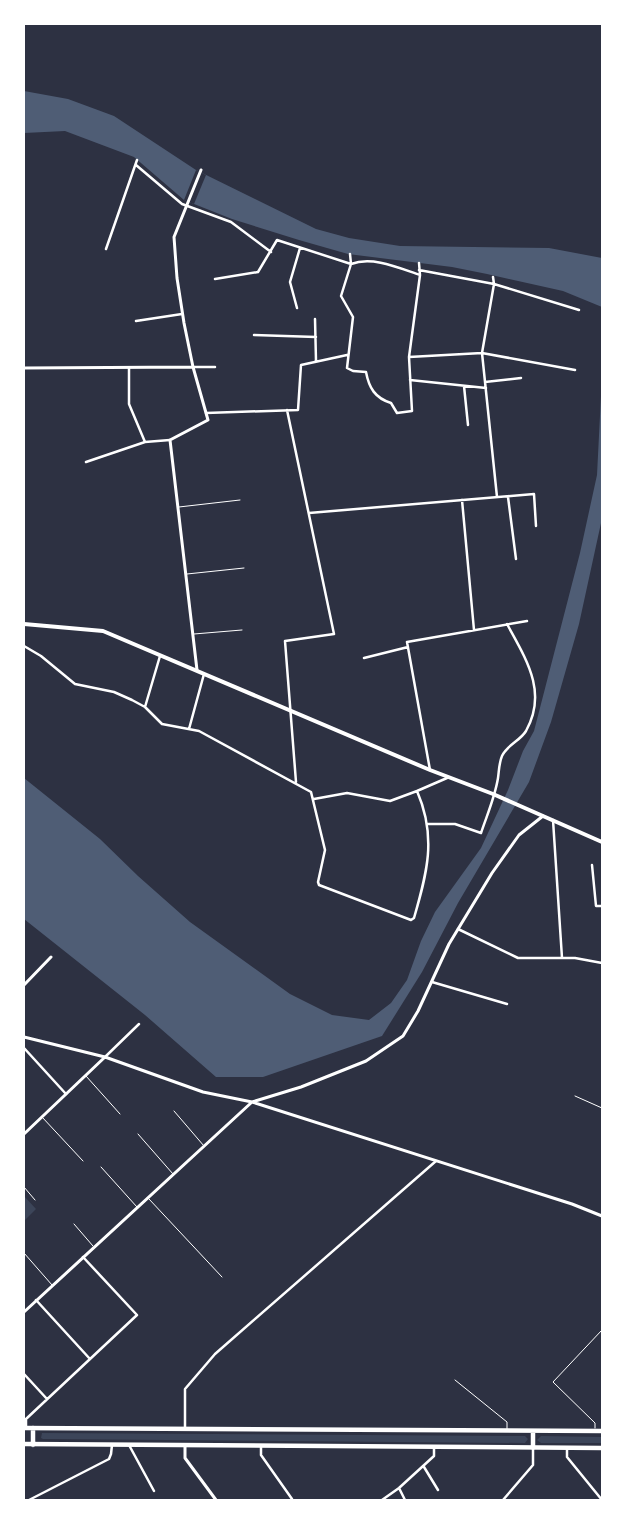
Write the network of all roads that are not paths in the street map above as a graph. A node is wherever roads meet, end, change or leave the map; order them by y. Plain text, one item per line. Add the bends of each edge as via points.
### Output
1 (137, 160) dead end
2 (136, 165) junction
3 (201, 171) dead end
4 (187, 204) junction
5 (300, 248) junction
6 (106, 249) dead end
7 (270, 252) junction
8 (350, 254) dead end
9 (419, 263) dead end
10 (351, 264) junction
11 (419, 270) junction
12 (420, 275) junction
13 (493, 276) dead end
14 (215, 279) dead end
15 (494, 284) junction
16 (297, 308) dead end
17 (580, 310) dead end
18 (182, 314) junction
19 (316, 319) dead end
20 (136, 321) dead end
21 (254, 335) dead end
22 (316, 337) junction
23 (482, 353) junction
24 (347, 355) junction
25 (409, 357) junction
26 (316, 362) junction
27 (193, 367) junction
28 (215, 367) dead end
29 (24, 368) edge
30 (129, 368) junction
31 (574, 370) dead end
32 (521, 378) dead end
33 (410, 380) junction
34 (485, 382) junction
35 (464, 386) junction
36 (486, 388) junction
37 (287, 410) junction
38 (206, 413) junction
39 (468, 426) dead end
40 (170, 440) junction
41 (146, 442) junction
42 (86, 462) dead end
43 (508, 496) junction
44 (497, 497) junction
45 (240, 500) dead end
46 (462, 500) junction
47 (178, 507) junction
48 (309, 513) junction
49 (536, 526) dead end
50 (516, 559) dead end
51 (244, 568) dead end
52 (186, 574) junction
53 (527, 621) dead end
54 (24, 624) edge
55 (507, 624) junction
56 (242, 630) dead end
57 (474, 630) junction
58 (193, 634) junction
59 (24, 646) edge
60 (408, 647) junction
61 (160, 655) junction
62 (364, 658) dead end
63 (197, 670) junction
64 (204, 673) junction
65 (145, 707) junction
66 (290, 710) junction
67 (189, 729) junction
68 (430, 770) junction
69 (448, 777) junction
70 (296, 783) junction
71 (417, 791) junction
72 (494, 794) junction
73 (313, 799) junction
74 (543, 816) junction
75 (553, 820) junction
76 (427, 824) junction
77 (602, 842) edge
78 (592, 865) dead end
79 (602, 906) edge
80 (458, 929) junction
81 (51, 957) dead end
82 (562, 958) junction
83 (602, 963) edge
84 (432, 982) junction
85 (24, 985) edge
86 (507, 1004) dead end
87 (139, 1024) dead end
88 (24, 1037) edge
89 (24, 1048) edge
90 (105, 1057) junction
91 (85, 1075) junction
92 (66, 1094) junction
93 (575, 1096) dead end
94 (252, 1102) junction
95 (602, 1108) edge
96 (174, 1110) dead end
97 (120, 1114) dead end
98 (42, 1117) junction
99 (25, 1131) edge
100 (138, 1134) dead end
101 (204, 1147) junction
102 (83, 1161) dead end
103 (436, 1161) junction
104 (101, 1167) dead end
105 (174, 1174) junction
106 (24, 1187) edge
107 (148, 1198) junction
108 (35, 1200) dead end
109 (137, 1208) junction
110 (602, 1216) edge
111 (74, 1224) dead end
112 (94, 1247) junction
113 (24, 1254) edge
114 (83, 1258) junction
115 (222, 1276) dead end
116 (52, 1286) junction
117 (36, 1300) junction
118 (24, 1312) edge
119 (602, 1330) edge
120 (90, 1359) junction
121 (24, 1374) edge
122 (455, 1380) dead end
123 (47, 1399) junction
124 (25, 1428) edge
125 (33, 1428) junction
126 (185, 1429) junction
127 (507, 1431) junction
128 (533, 1431) junction
129 (595, 1431) junction
130 (602, 1432) edge
131 (24, 1444) edge
132 (33, 1444) junction
133 (112, 1445) junction
134 (130, 1445) junction
135 (185, 1446) junction
136 (261, 1446) junction
137 (434, 1447) junction
138 (533, 1448) junction
139 (567, 1448) junction
140 (602, 1448) edge
141 (424, 1467) junction
142 (399, 1488) junction
143 (438, 1490) dead end
144 (154, 1491) dead end
145 (29, 1500) edge
146 (216, 1500) edge
147 (291, 1500) edge
148 (382, 1500) edge
149 (405, 1500) edge
150 (503, 1500) edge
151 (602, 1500) edge

1 - 2 street
2 - 4 street via 182,204
2 - 6 street
3 - 4 street
4 - 7 street via 231,222
4 - 18 street via 174,237
5 - 7 street via 278,240
5 - 10 street
5 - 16 street via 290,282
7 - 14 street via 258,272
8 - 10 street
9 - 11 street
10 - 12 street via 359,261 388,264
10 - 24 street via 341,296 353,317
11 - 12 street
11 - 15 street
12 - 25 street
13 - 15 street
15 - 17 street
15 - 23 street
18 - 20 street
18 - 27 street
19 - 22 street
21 - 22 street
22 - 26 street
23 - 25 street
23 - 31 street
23 - 34 street
24 - 26 street
24 - 33 street via 347,368 353,372 366,372 368,387 391,403 397,413 412,411
25 - 33 street
26 - 37 street via 301,365 298,410
27 - 28 street
27 - 30 street
27 - 38 street
29 - 30 street
30 - 41 street via 129,404
32 - 34 street
33 - 35 street
34 - 36 street
35 - 36 street
35 - 39 street
36 - 44 street
37 - 38 street
37 - 48 street
38 - 40 street via 208,420
40 - 41 street
40 - 47 street
41 - 42 street
43 - 44 street
43 - 49 street via 534,494
43 - 50 street
44 - 46 street
45 - 47 lane
46 - 48 street
46 - 57 street
47 - 52 street
48 - 66 street via 334,634 285,641
51 - 52 lane
52 - 58 street
53 - 55 street
54 - 61 main road via 103,631
55 - 57 street
55 - 72 street via 526,656 536,700 526,730 502,755
56 - 58 lane
57 - 60 street via 407,642
58 - 63 street
59 - 65 street via 75,684 114,692
60 - 62 street
60 - 68 street
61 - 63 main road
61 - 65 street
63 - 64 main road
64 - 66 main road
64 - 67 street
65 - 67 street via 162,724
66 - 68 main road
66 - 70 street
67 - 70 street via 199,731
68 - 69 main road
69 - 71 street
69 - 72 main road
70 - 73 street via 311,792
71 - 73 street via 390,801 347,793
71 - 76 street
72 - 74 main road
72 - 76 street via 481,833 455,824
73 - 76 street via 325,850 319,885 411,920 426,873
74 - 75 main road
74 - 80 street via 519,835 492,872
75 - 77 main road
75 - 82 street
78 - 79 street via 596,906
80 - 82 street via 518,958
80 - 84 street
81 - 85 street
82 - 83 street
84 - 86 street
84 - 94 street via 403,1036 366,1061
87 - 90 street
88 - 90 street
89 - 92 street
90 - 91 street
90 - 94 street via 202,1092
91 - 92 street
91 - 97 lane
92 - 98 street
93 - 95 lane
94 - 101 street
94 - 103 street
96 - 101 lane
98 - 99 street
98 - 102 lane
100 - 105 lane
101 - 105 street
103 - 110 street
103 - 126 street via 215,1354 185,1389
104 - 109 lane
105 - 107 street
106 - 108 lane
107 - 109 street
107 - 115 lane
109 - 112 street
111 - 112 lane
112 - 114 street
113 - 116 lane
114 - 116 street
114 - 120 street via 137,1315
116 - 117 street
117 - 118 street
117 - 120 street
119 - 129 lane via 553,1382 595,1422
120 - 123 street
121 - 123 street
122 - 127 lane via 507,1422
123 - 124 street via 26,1419
124 - 125 main road
125 - 126 main road
125 - 132 main road
126 - 127 main road
127 - 128 main road
128 - 129 main road
128 - 138 main road
129 - 130 main road
131 - 132 main road
132 - 133 main road
133 - 134 main road
133 - 145 street via 108,1459
134 - 135 main road
134 - 144 street
135 - 136 main road
135 - 146 street via 185,1458
136 - 137 main road
136 - 147 street via 261,1455
137 - 138 main road
137 - 141 street via 434,1456
138 - 139 main road
138 - 150 street via 533,1465
139 - 140 main road
139 - 151 street via 567,1457
141 - 142 street
141 - 143 street
142 - 148 street
142 - 149 street

